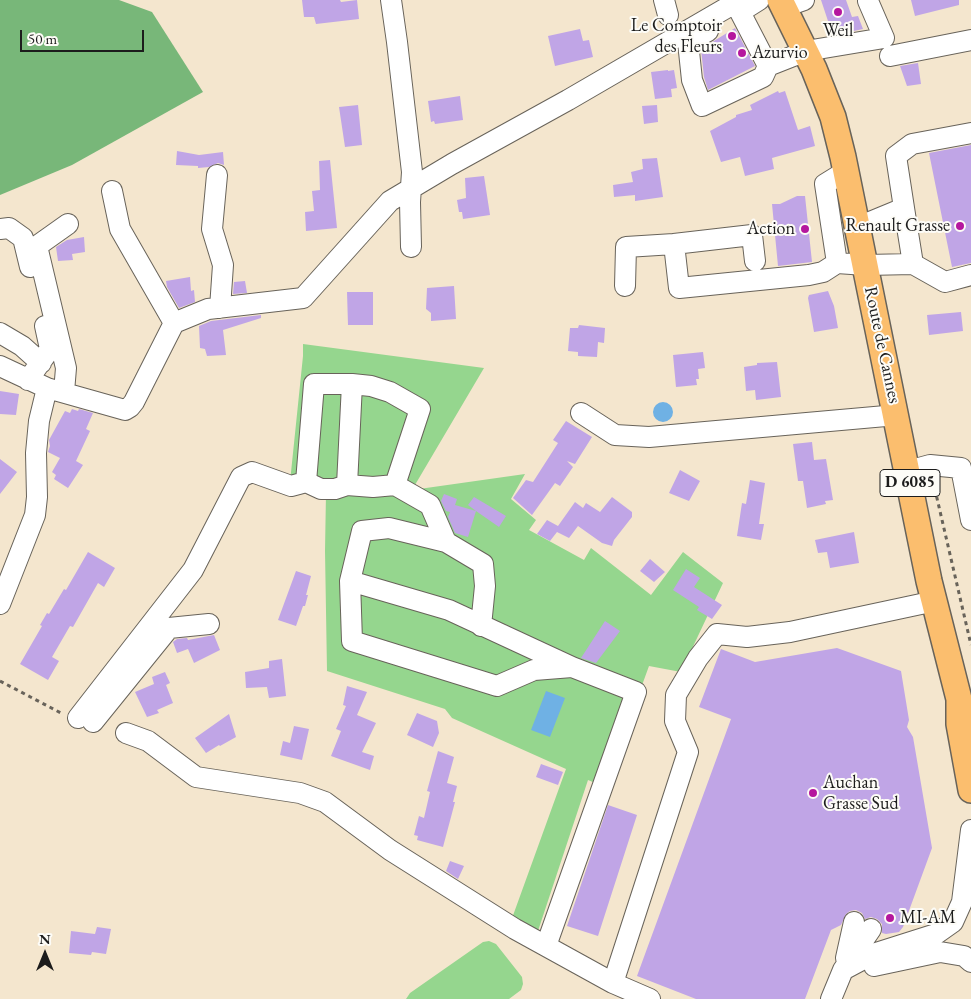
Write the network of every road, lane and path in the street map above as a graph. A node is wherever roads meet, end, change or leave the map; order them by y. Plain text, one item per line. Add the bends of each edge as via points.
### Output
1 (390, 0) edge
2 (759, 0) edge
3 (868, 1) edge
4 (789, 2) edge
5 (740, 6) edge
6 (971, 40) edge
7 (806, 51) junction
8 (890, 56) dead end
9 (768, 66) junction
10 (971, 134) edge
11 (846, 170) junction
12 (217, 176) dead end
13 (411, 188) junction
14 (112, 190) dead end
15 (904, 208) junction
16 (68, 224) dead end
17 (858, 227) junction
18 (0, 229) edge
19 (674, 244) junction
20 (411, 247) dead end
21 (755, 261) dead end
22 (837, 263) junction
23 (913, 264) junction
24 (866, 265) junction
25 (971, 275) edge
26 (625, 286) dead end
27 (214, 308) junction
28 (174, 323) junction
29 (0, 333) edge
30 (41, 363) junction
31 (0, 366) edge
32 (28, 380) junction
33 (352, 384) junction
34 (56, 390) junction
35 (581, 413) dead end
36 (897, 415) junction
37 (966, 465) edge
38 (908, 471) junction
39 (932, 478) dead end
40 (306, 482) junction
41 (347, 485) junction
42 (395, 485) junction
43 (971, 520) edge
44 (446, 542) junction
45 (350, 582) junction
46 (935, 601) junction
47 (0, 604) edge
48 (210, 624) dead end
49 (481, 626) junction
50 (971, 645) edge
51 (572, 667) junction
52 (965, 708) edge
53 (126, 733) dead end
54 (971, 790) edge
55 (971, 830) edge
56 (863, 926) dead end
57 (546, 946) junction
58 (971, 962) edge
59 (843, 970) junction
60 (613, 983) junction
61 (646, 998) edge
62 (831, 999) edge

1 - 13 street via 412,172
2 - 5 street
3 - 7 street via 884,38
4 - 7 main road, Route de Cannes / D 6085
5 - 9 street
5 - 9 street via 688,42 692,80 702,106 762,77
5 - 13 street
6 - 8 street
7 - 9 street
7 - 11 main road, Route de Cannes / D 6085 via 833,117
10 - 15 street via 912,144 896,156
11 - 17 main road, Route de Cannes / D 6085
11 - 22 street via 825,184
12 - 27 street via 212,229 223,265
13 - 20 street
13 - 27 street via 390,201 303,298
14 - 28 street via 120,230
15 - 17 street
15 - 23 street
16 - 34 street via 36,246 66,368
17 - 24 main road, Route de Cannes / D 6085
18 - 30 street via 9,228 23,238 50,349
19 - 21 street via 752,235
19 - 22 street via 679,288 816,274
19 - 26 street via 626,247
22 - 24 street
23 - 24 street
23 - 25 street via 945,282
24 - 36 main road, Route de Cannes / D 6085
27 - 28 street
28 - 34 street via 130,407 125,410
29 - 30 street
30 - 32 street
31 - 32 street
32 - 34 street
33 - 40 street via 314,384
33 - 41 street
33 - 42 street via 390,392 420,409
34 - 47 street via 38,422 34,515
35 - 36 street via 615,435 649,437
36 - 38 main road, Route de Cannes / D 6085
37 - 38 street via 930,465
37 - 43 street
38 - 46 main road, Route de Cannes / D 6085
39 - 50 path
40 - 41 street via 321,489
40 - 48 street via 291,486 252,472 242,477 193,570 86,720 170,628
41 - 42 street
42 - 44 street via 430,505
44 - 45 street via 389,528 362,530
44 - 49 street via 483,564 485,586
45 - 49 street via 449,610
45 - 51 street via 352,642 497,686 534,670
46 - 52 main road, Route de Cannes / D 6085
46 - 60 street via 790,632 747,636 717,634 676,695 675,721 688,752
49 - 51 street
51 - 57 street via 636,692
52 - 54 main road, Route de Cannes / D 6085 via 959,724
53 - 57 street via 148,741 196,777 300,793 325,802 390,850
55 - 59 street via 962,902 953,922 936,934 873,954
56 - 59 street
57 - 60 street
58 - 59 street via 964,956 940,952
59 - 62 street
60 - 61 street

